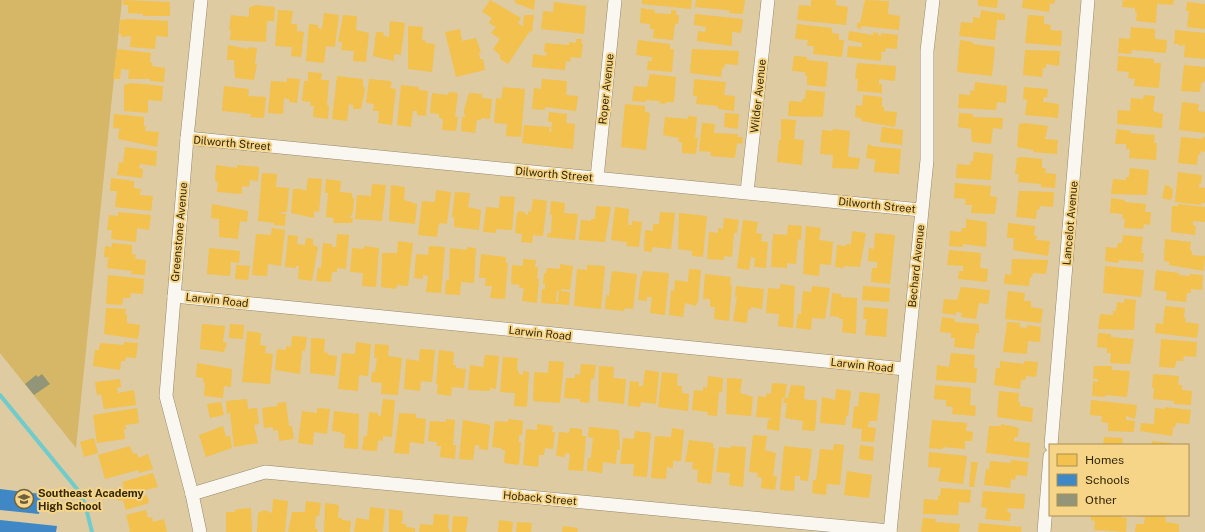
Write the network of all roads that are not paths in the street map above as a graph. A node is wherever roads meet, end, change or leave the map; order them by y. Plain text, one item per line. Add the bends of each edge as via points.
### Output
1 (201, 0) edge
2 (615, 0) edge
3 (768, 0) edge
4 (932, 0) edge
5 (1088, 0) edge
6 (187, 138) junction
7 (597, 178) junction
8 (747, 192) junction
9 (922, 210) junction
10 (174, 296) junction
11 (906, 369) junction
12 (1051, 444) edge
13 (1049, 469) edge
14 (192, 494) junction
15 (200, 532) edge
16 (890, 532) edge
17 (1044, 532) edge

1 - 6 street, Greenstone Avenue
2 - 7 street, Roper Avenue
3 - 8 street, Wilder Avenue
4 - 9 street, Bechard Avenue via 927,51 927,160
5 - 12 street, Lancelot Avenue
6 - 7 street, Dilworth Street
6 - 10 street, Greenstone Avenue
7 - 8 street, Dilworth Street
8 - 9 street, Dilworth Street
9 - 11 street, Bechard Avenue
10 - 11 street, Larwin Road
10 - 14 street, Greenstone Avenue via 166,396
11 - 16 street, Bechard Avenue
13 - 17 street
14 - 15 street, Greenstone Avenue
14 - 16 street, Hoback Street via 265,472

